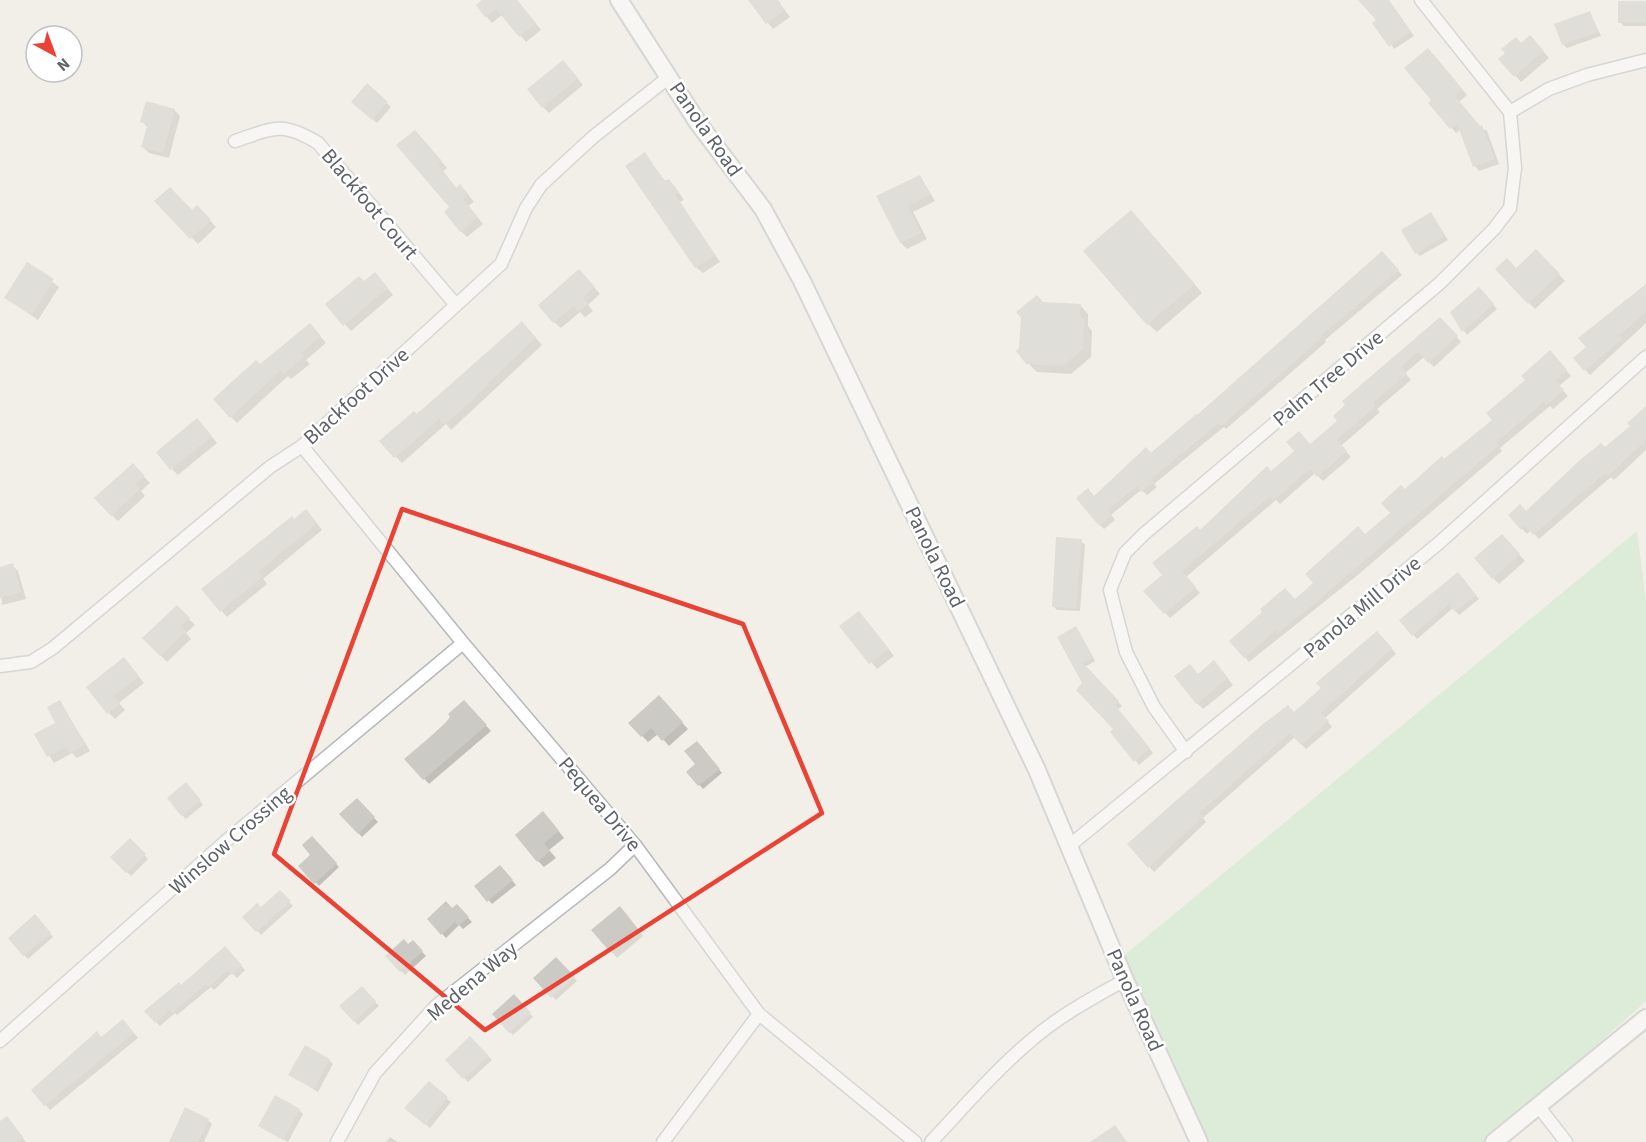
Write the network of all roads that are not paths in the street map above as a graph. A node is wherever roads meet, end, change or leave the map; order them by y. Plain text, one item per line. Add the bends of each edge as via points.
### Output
1 (619, 0) edge
2 (1421, 0) edge
3 (1646, 60) edge
4 (669, 77) junction
5 (1510, 112) junction
6 (235, 141) dead end
7 (456, 305) junction
8 (1646, 357) edge
9 (302, 446) junction
10 (463, 643) junction
11 (0, 666) edge
12 (1186, 752) junction
13 (636, 845) junction
14 (1069, 846) junction
15 (1125, 980) junction
16 (759, 1014) junction
17 (1646, 1018) edge
18 (0, 1041) edge
19 (1539, 1107) junction
20 (336, 1142) edge
21 (663, 1142) edge
22 (915, 1142) edge
23 (932, 1142) edge
24 (1199, 1142) edge
25 (1494, 1142) edge
26 (1566, 1142) edge

1 - 4 main road, Panola Road
2 - 5 street
3 - 5 street via 1549,89
4 - 7 street, Blackfoot Drive via 593,137 541,185 526,207 501,264
4 - 14 main road, Panola Road via 698,123 763,209 802,281
5 - 12 street, Palm Tree Drive via 1513,191 1510,208 1494,229 1440,283 1125,553 1110,590 1126,652 1154,707
6 - 7 street, Blackfoot Court via 279,127 300,132 318,143
7 - 9 street, Blackfoot Drive
8 - 12 street, Panola Mill Drive via 1439,543
9 - 10 street, Pequea Drive
9 - 11 street, Blackfoot Drive via 270,467 53,648 31,662
10 - 13 street, Pequea Drive
10 - 18 street, Winslow Crossing via 226,841
12 - 14 street, Panola Mill Drive
13 - 16 street, Pequea Drive
13 - 20 street, Medena Way via 436,1006 375,1073
14 - 15 main road, Panola Road
15 - 23 street via 1082,1004 1030,1041
15 - 24 main road, Panola Road
16 - 21 street
16 - 22 street, Pequea Drive
17 - 19 main road
19 - 25 main road
19 - 26 street

